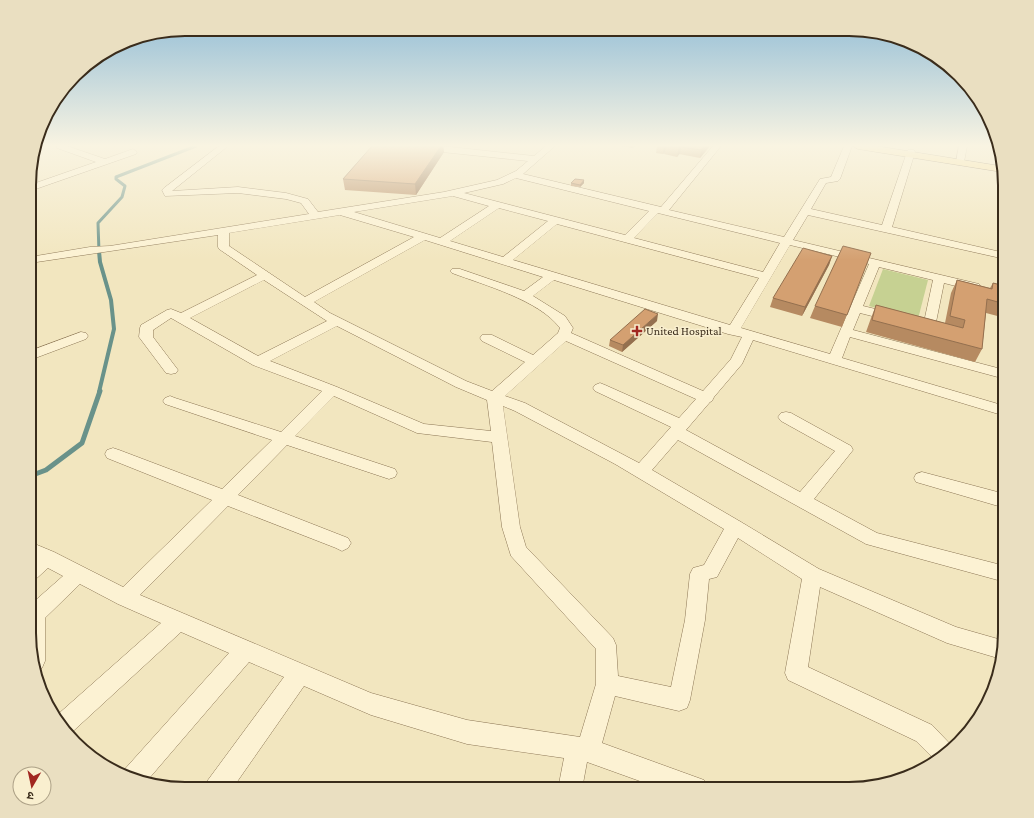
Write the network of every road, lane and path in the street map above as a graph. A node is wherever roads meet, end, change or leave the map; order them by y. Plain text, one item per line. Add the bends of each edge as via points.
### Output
1 (175, 184) edge
2 (491, 184) edge
3 (552, 184) edge
4 (682, 184) edge
5 (821, 184) edge
6 (900, 184) edge
7 (453, 193) junction
8 (497, 204) junction
9 (659, 210) junction
10 (805, 211) junction
11 (342, 212) junction
12 (315, 216) junction
13 (556, 220) junction
14 (886, 229) junction
15 (224, 231) junction
16 (423, 237) junction
17 (627, 239) junction
18 (787, 241) junction
19 (442, 242) junction
20 (998, 254) edge
21 (36, 259) edge
22 (505, 262) junction
23 (875, 262) junction
24 (456, 271) dead end
25 (265, 275) junction
26 (552, 276) junction
27 (766, 276) junction
28 (939, 278) junction
29 (983, 289) edge
30 (525, 296) junction
31 (305, 302) junction
32 (856, 308) junction
33 (180, 318) junction
34 (337, 321) junction
35 (734, 331) junction
36 (846, 332) junction
37 (564, 335) junction
38 (749, 335) junction
39 (81, 336) dead end
40 (487, 338) dead end
41 (36, 354) edge
42 (834, 360) junction
43 (258, 362) junction
44 (534, 362) junction
45 (171, 370) dead end
46 (998, 373) edge
47 (600, 388) dead end
48 (332, 390) junction
49 (494, 397) junction
50 (707, 398) junction
51 (170, 401) dead end
52 (998, 409) edge
53 (786, 418) dead end
54 (679, 429) junction
55 (499, 437) junction
56 (284, 438) junction
57 (114, 454) dead end
58 (641, 472) junction
59 (389, 473) dead end
60 (922, 478) dead end
61 (225, 498) junction
62 (998, 499) edge
63 (802, 501) junction
64 (735, 527) junction
65 (342, 543) dead end
66 (38, 554) edge
67 (998, 572) edge
68 (78, 574) junction
69 (812, 575) junction
70 (125, 598) junction
71 (36, 613) edge
72 (178, 621) junction
73 (997, 648) edge
74 (246, 650) junction
75 (300, 674) junction
76 (607, 684) junction
77 (66, 722) edge
78 (582, 749) junction
79 (941, 750) edge
80 (137, 774) edge
81 (222, 782) edge
82 (572, 782) edge
83 (658, 782) edge

1 - 12 street via 167,190 168,194 238,190 286,196 306,201
2 - 7 street
3 - 9 street
4 - 9 street
5 - 10 street
6 - 14 street
7 - 8 street
7 - 11 street
8 - 13 street
8 - 19 street
9 - 17 street
9 - 18 street
10 - 14 street
10 - 18 street
11 - 12 street
11 - 16 street
12 - 15 street
13 - 17 street
13 - 22 street
14 - 20 street
15 - 21 street
15 - 25 street via 223,247
16 - 19 street
16 - 31 street
17 - 27 street
18 - 23 street
18 - 27 street
19 - 22 street
22 - 26 street
23 - 28 street
23 - 32 street
24 - 30 street
25 - 31 street
25 - 33 street
26 - 30 street
26 - 35 street
27 - 35 street
28 - 29 street
28 - 32 street via 929,327
30 - 37 street via 560,319 567,328
31 - 34 street
32 - 36 street
33 - 43 street
33 - 45 street via 171,313 146,328 146,337
34 - 43 street
34 - 49 street via 461,384
35 - 38 street
36 - 42 street
36 - 46 street
37 - 44 street
37 - 50 street
38 - 42 street
38 - 50 street via 737,361
39 - 41 street
40 - 44 street
42 - 52 street
43 - 48 street
44 - 49 street
47 - 54 street
48 - 55 street via 422,429
48 - 56 street
49 - 55 street
49 - 58 street via 520,407
50 - 54 street
51 - 56 street
53 - 63 street via 845,450
54 - 58 street
54 - 63 street
55 - 76 street via 511,527 518,551 606,645
56 - 59 street
56 - 61 street
57 - 61 street
58 - 64 street
60 - 62 street
61 - 65 street
61 - 70 street
63 - 67 street via 872,539
64 - 69 street
64 - 76 street via 710,571 700,574 695,620 679,700
66 - 68 street
68 - 70 street
68 - 71 street
69 - 73 street via 954,636
69 - 79 street via 796,673 924,733
70 - 72 street
72 - 74 street
72 - 77 street
74 - 75 street
74 - 80 street
75 - 78 street via 370,704 467,732
75 - 81 street
76 - 78 street
78 - 82 street
78 - 83 street

